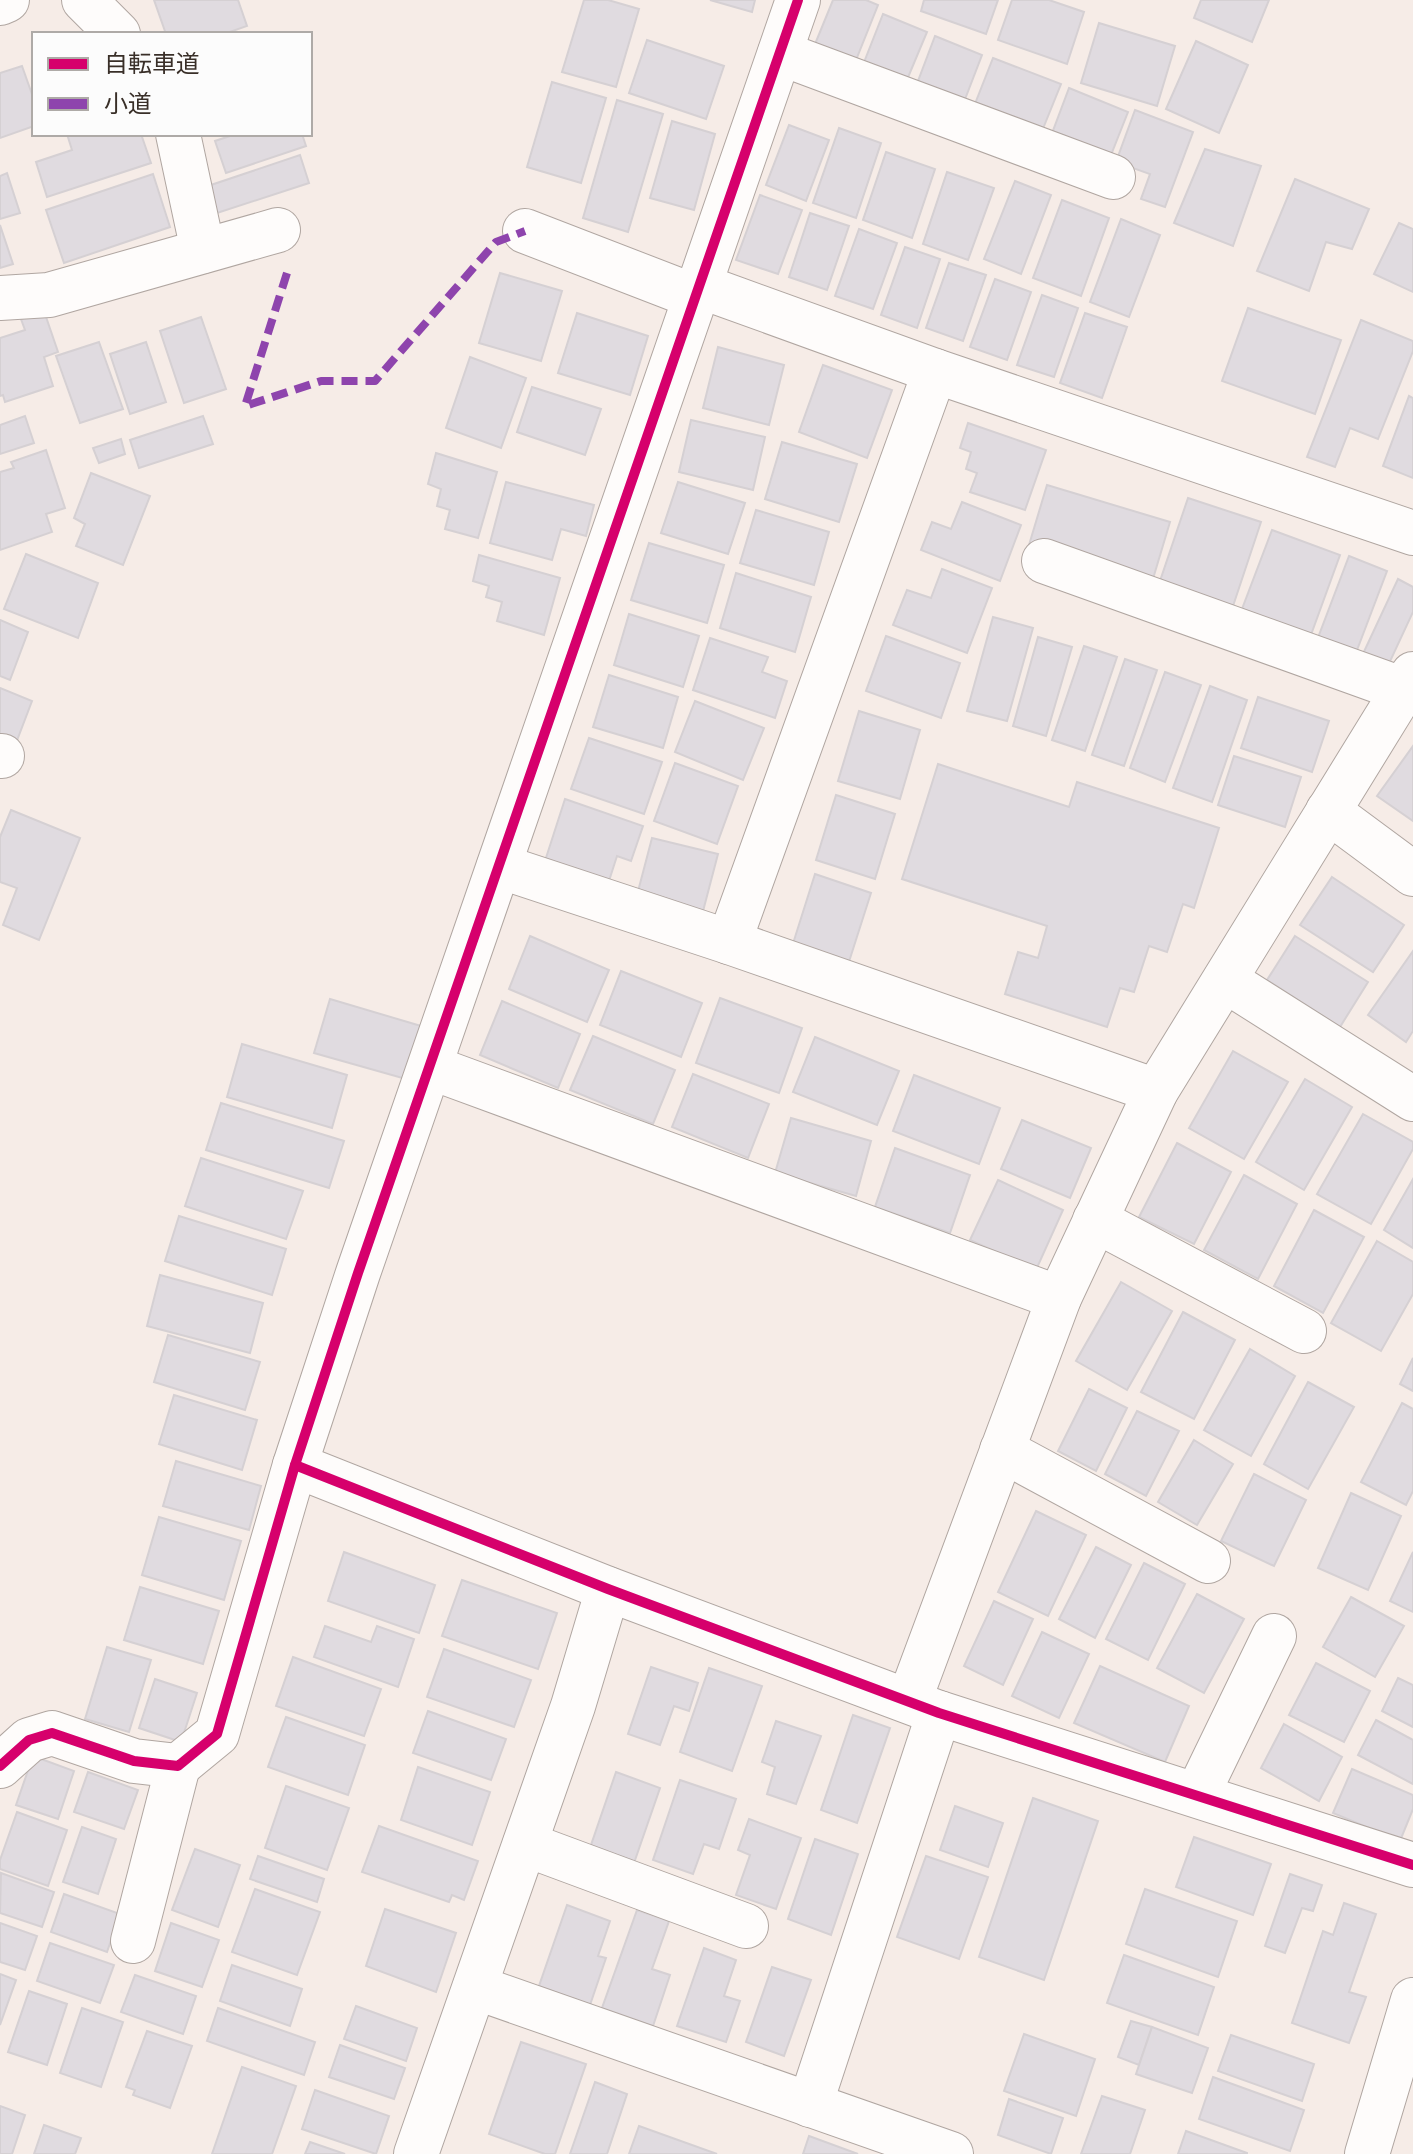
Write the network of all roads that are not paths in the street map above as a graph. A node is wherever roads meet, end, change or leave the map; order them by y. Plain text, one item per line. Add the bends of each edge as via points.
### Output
1 (7, 0) edge
2 (84, 0) edge
3 (798, 0) edge
4 (0, 3) edge
5 (116, 32) edge
6 (780, 53) junction
7 (178, 136) edge
8 (1113, 177) dead end
9 (278, 230) dead end
10 (525, 231) dead end
11 (203, 251) junction
12 (698, 292) junction
13 (0, 298) edge
14 (935, 371) junction
15 (1413, 533) edge
16 (1044, 561) dead end
17 (1408, 682) edge
18 (1328, 811) junction
19 (499, 866) junction
20 (1413, 874) edge
21 (729, 942) junction
22 (1225, 980) junction
23 (430, 1067) junction
24 (1156, 1091) junction
25 (1413, 1099) edge
26 (1095, 1220) junction
27 (1059, 1298) junction
28 (1304, 1331) dead end
29 (1002, 1450) junction
30 (295, 1465) junction
31 (1208, 1561) dead end
32 (608, 1589) junction
33 (1274, 1636) dead end
34 (924, 1707) junction
35 (0, 1766) edge
36 (178, 1766) junction
37 (1197, 1795) junction
38 (525, 1844) junction
39 (1413, 1865) edge
40 (746, 1926) dead end
41 (133, 1941) dead end
42 (475, 1987) junction
43 (1413, 2000) edge
44 (810, 2105) junction
45 (416, 2154) edge
46 (951, 2154) edge
47 (1367, 2154) edge

1 - 4 street
2 - 5 street
3 - 6 street
6 - 8 street
6 - 12 street
7 - 11 street
9 - 11 street
10 - 12 street
11 - 13 street via 49,295
12 - 14 street
12 - 19 street
14 - 15 street
14 - 21 street
16 - 17 street
17 - 18 street
18 - 20 street
18 - 22 street
19 - 21 street
19 - 23 street
21 - 24 street
22 - 24 street
22 - 25 street
23 - 27 street
23 - 30 street
24 - 26 street
26 - 27 street
26 - 28 street
27 - 29 street
29 - 31 street
29 - 34 street
30 - 32 street
30 - 36 street via 217,1734
32 - 34 street
32 - 38 street
33 - 37 street
34 - 37 street
34 - 44 street
35 - 36 street via 29,1740 52,1733 134,1761
36 - 41 street
37 - 39 street
38 - 40 street
38 - 42 street
42 - 44 street
42 - 45 street
43 - 47 street
44 - 46 street

